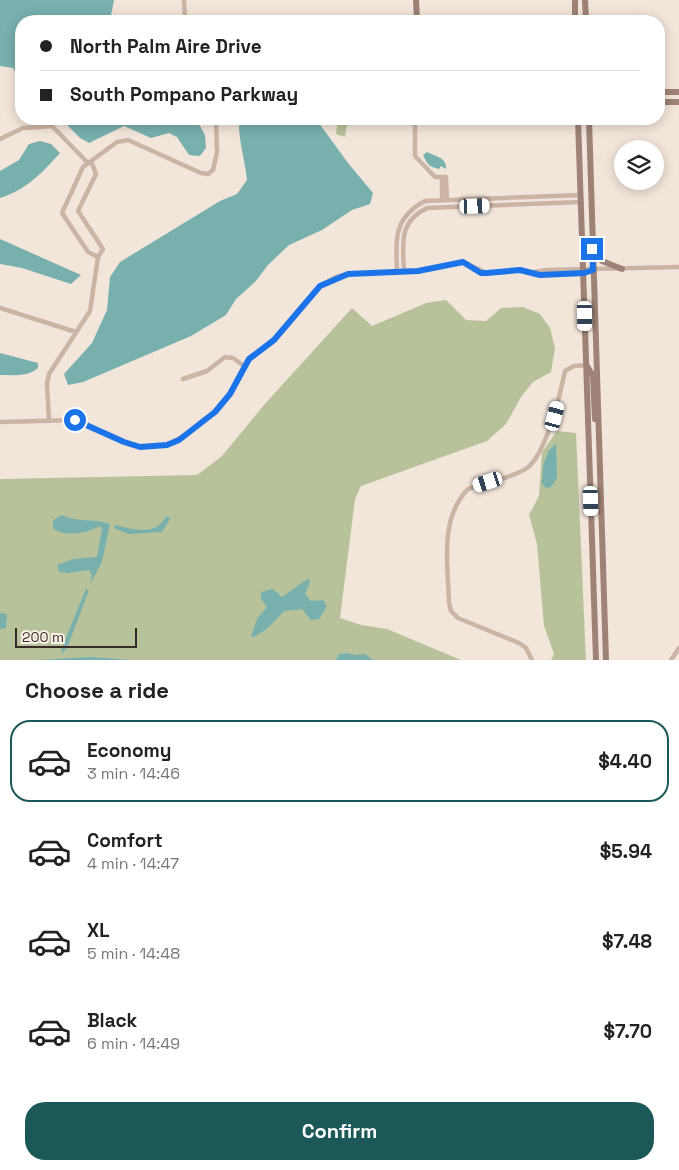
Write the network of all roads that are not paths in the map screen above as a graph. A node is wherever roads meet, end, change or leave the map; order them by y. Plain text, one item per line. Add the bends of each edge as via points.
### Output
1 (184, 0) edge
2 (416, 0) edge
3 (575, 0) edge
4 (585, 0) edge
5 (185, 15) edge
6 (417, 15) edge
7 (575, 15) edge
8 (586, 15) edge
9 (665, 92) edge
10 (679, 92) edge
11 (665, 102) edge
12 (679, 102) edge
13 (216, 125) edge
14 (415, 125) edge
15 (578, 125) edge
16 (588, 125) edge
17 (0, 139) edge
18 (89, 162) junction
19 (581, 195) junction
20 (525, 197) junction
21 (488, 198) junction
22 (447, 200) junction
23 (581, 202) junction
24 (526, 204) junction
25 (489, 205) junction
26 (592, 249) junction
27 (98, 257) junction
28 (679, 267) edge
29 (622, 269) junction
30 (593, 270) junction
31 (397, 271) junction
32 (404, 271) junction
33 (584, 271) junction
34 (0, 308) edge
35 (76, 332) junction
36 (244, 366) junction
37 (586, 366) junction
38 (183, 379) dead end
39 (49, 420) junction
40 (0, 422) edge
41 (599, 424) junction
42 (594, 598) junction
43 (604, 598) junction
44 (679, 648) edge
45 (532, 660) edge
46 (596, 660) edge
47 (606, 660) edge
48 (671, 660) edge

1 - 5 street
2 - 6 main road
3 - 7 main road
4 - 8 main road
9 - 10 main road
11 - 12 main road
13 - 18 street via 217,152 213,170 208,174 128,140 117,142
14 - 22 street via 415,156 435,177 444,177 442,197
15 - 19 main road
16 - 26 main road
17 - 18 street via 23,128 52,126
18 - 27 street via 96,174 78,211 103,249
18 - 27 street via 79,172 62,213 88,252
19 - 20 street
19 - 23 main road
20 - 21 street
20 - 24 street
21 - 22 street
21 - 25 street
22 - 31 street via 425,201 408,212 396,244
23 - 24 street
23 - 33 main road
24 - 25 street
25 - 32 street via 420,211 408,222 405,231
26 - 29 main road via 602,261
26 - 30 main road
27 - 35 street via 93,303
28 - 29 street
29 - 30 street
30 - 33 street
30 - 41 main road
31 - 32 street
31 - 36 street via 348,274 320,286 274,340
32 - 33 street via 463,262 481,273 520,270 540,275
33 - 37 main road
34 - 35 street
35 - 39 street via 49,374
36 - 38 street via 233,358 225,357 207,371
36 - 39 street via 230,394 215,412 195,429 167,445 140,447 75,420
37 - 41 main road via 593,376 594,415
37 - 42 main road
37 - 45 street via 574,366 565,371 555,416 532,462 522,471 468,489 462,495 447,530 451,611 458,618 526,648
39 - 40 street
41 - 43 main road
42 - 43 street
42 - 46 main road
43 - 47 main road
44 - 48 street

